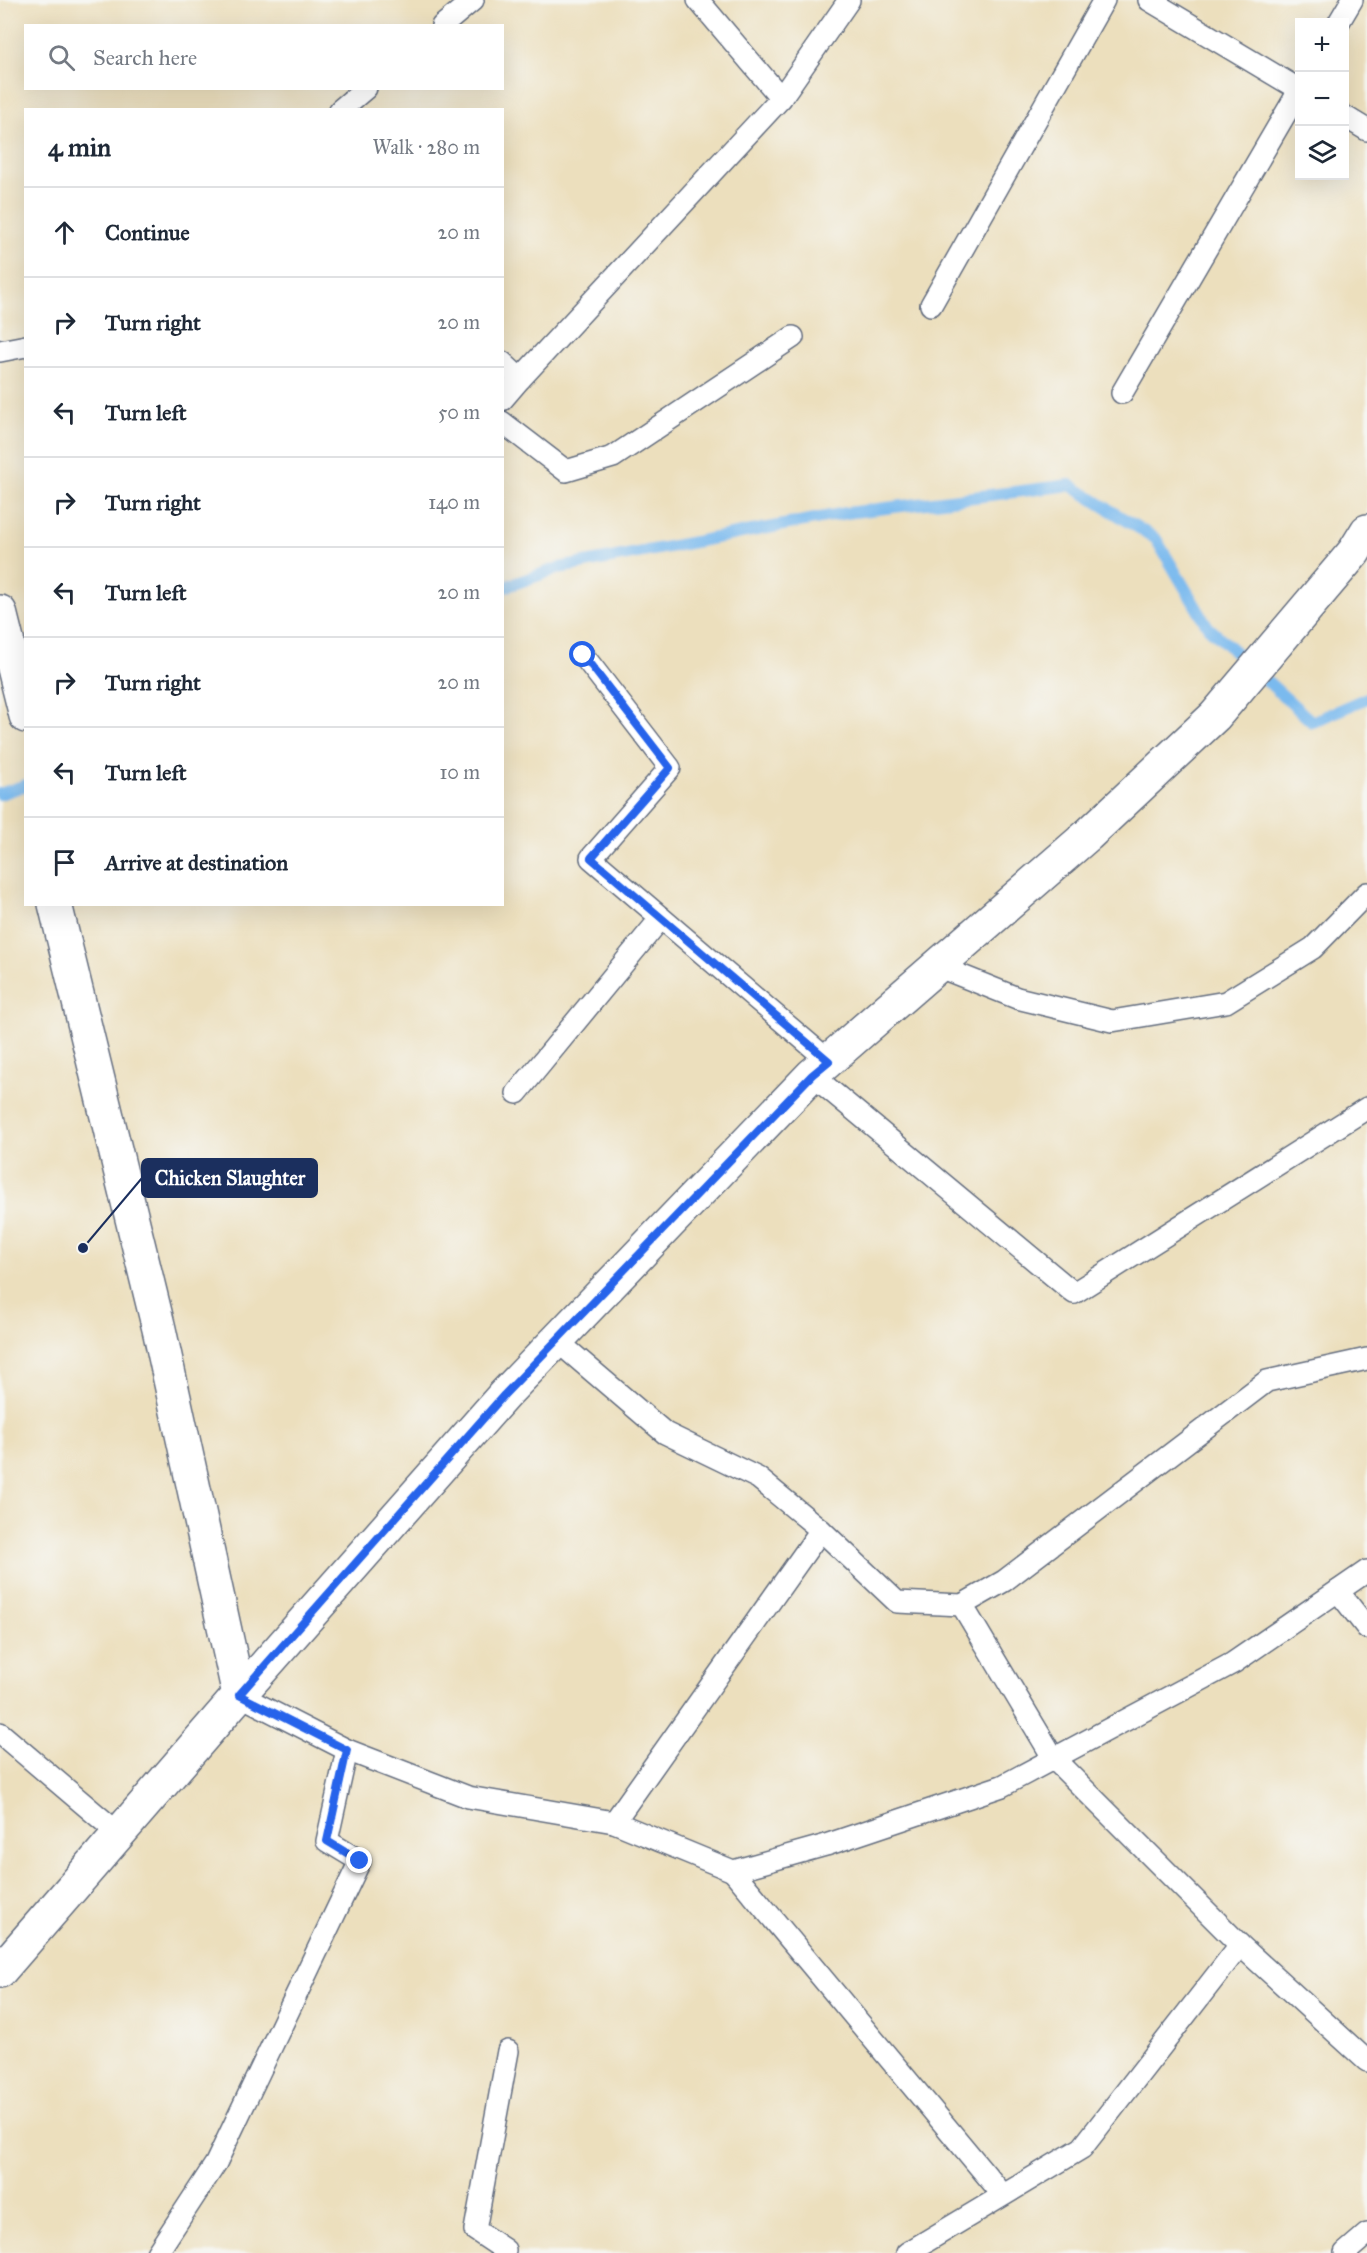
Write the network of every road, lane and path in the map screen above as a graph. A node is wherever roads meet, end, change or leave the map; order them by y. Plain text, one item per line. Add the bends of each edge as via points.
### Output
1 (473, 0) edge
2 (698, 0) edge
3 (849, 0) edge
4 (1104, 0) edge
5 (1149, 0) edge
6 (1352, 0) edge
7 (1341, 18) edge
8 (444, 24) edge
9 (1295, 88) edge
10 (364, 90) edge
11 (1295, 97) edge
12 (781, 98) junction
13 (342, 108) edge
14 (1349, 119) edge
15 (1367, 130) edge
16 (930, 305) dead end
17 (793, 337) dead end
18 (24, 346) edge
19 (0, 351) edge
20 (504, 364) edge
21 (520, 379) junction
22 (1122, 393) dead end
23 (504, 398) edge
24 (504, 424) edge
25 (1367, 531) edge
26 (0, 612) edge
27 (583, 655) dead end
28 (24, 708) edge
29 (1367, 893) edge
30 (55, 906) edge
31 (661, 918) junction
32 (938, 966) junction
33 (820, 1068) junction
34 (517, 1093) dead end
35 (1367, 1108) edge
36 (556, 1341) junction
37 (1367, 1359) edge
38 (821, 1530) junction
39 (1367, 1571) edge
40 (1338, 1591) junction
41 (962, 1605) junction
42 (1367, 1628) edge
43 (239, 1695) junction
44 (0, 1733) edge
45 (347, 1750) junction
46 (1054, 1758) junction
47 (614, 1822) junction
48 (119, 1834) junction
49 (733, 1871) junction
50 (1240, 1945) junction
51 (0, 1971) edge
52 (508, 2051) dead end
53 (1367, 2061) edge
54 (1003, 2195) junction
55 (1367, 2234) edge
56 (157, 2253) edge
57 (504, 2253) edge
58 (907, 2253) edge
59 (1345, 2253) edge

1 - 8 lane
2 - 12 lane
3 - 12 lane
4 - 16 lane
5 - 9 lane
6 - 7 lane
10 - 13 lane
11 - 22 lane
12 - 21 lane
14 - 15 lane
17 - 24 lane via 613,457 566,471
18 - 19 lane
20 - 21 lane
21 - 23 lane
25 - 32 street via 1354,552 1215,716 1088,835
26 - 28 street
27 - 31 lane via 670,768 591,858
29 - 32 lane via 1313,948 1226,1002 1112,1021 1017,998
30 - 43 street via 159,1329
31 - 33 lane
31 - 34 lane
32 - 33 street
33 - 35 lane via 1074,1293
33 - 36 street
36 - 38 lane via 665,1433 758,1478
36 - 43 street
37 - 41 lane via 1267,1381 1004,1581
38 - 41 lane via 897,1602
38 - 47 lane
39 - 40 lane
40 - 42 lane
40 - 46 lane via 1233,1664
41 - 46 lane
43 - 45 lane
43 - 48 street
44 - 48 lane
45 - 47 lane via 468,1797
45 - 56 lane via 327,1841 360,1861 216,2163
46 - 49 lane via 1002,1786 826,1845
46 - 50 lane
47 - 49 lane
48 - 51 street
49 - 54 lane
50 - 53 lane
50 - 54 lane via 1082,2148
52 - 57 lane via 475,2229
54 - 58 lane
55 - 59 lane

